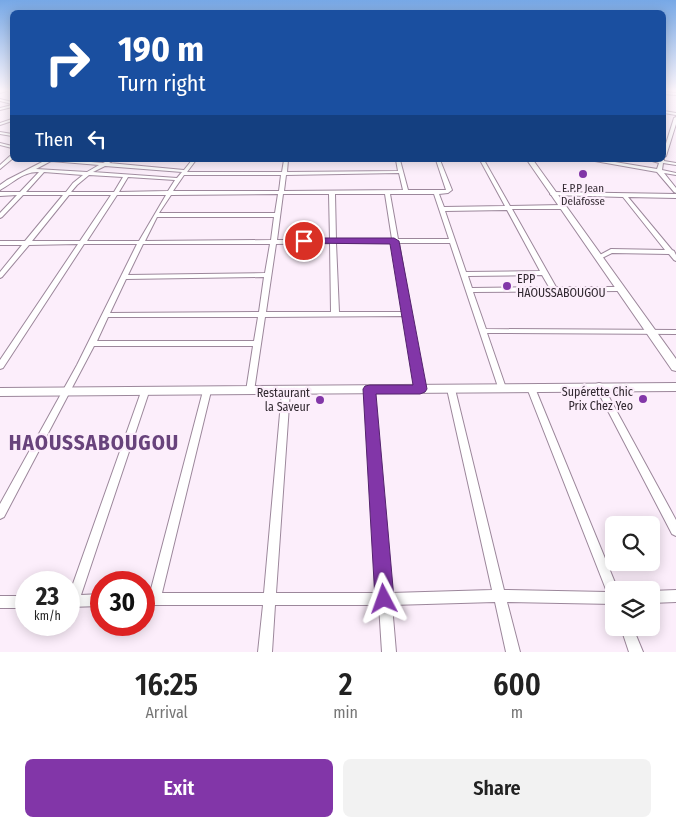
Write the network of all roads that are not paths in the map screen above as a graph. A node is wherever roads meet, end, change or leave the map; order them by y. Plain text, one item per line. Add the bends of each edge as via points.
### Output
1 (676, 120) edge
2 (674, 136) edge
3 (666, 152) edge
4 (10, 160) edge
5 (46, 162) edge
6 (71, 162) edge
7 (108, 162) edge
8 (192, 162) edge
9 (286, 162) edge
10 (398, 162) edge
11 (439, 162) edge
12 (483, 162) edge
13 (531, 162) edge
14 (607, 162) edge
15 (662, 162) edge
16 (102, 165) junction
17 (0, 168) edge
18 (30, 170) junction
19 (43, 171) junction
20 (659, 171) junction
21 (401, 172) junction
22 (284, 173) junction
23 (87, 174) junction
24 (676, 174) edge
25 (181, 175) junction
26 (126, 177) junction
27 (0, 188) edge
28 (676, 191) edge
29 (280, 192) junction
30 (332, 192) junction
31 (387, 192) junction
32 (406, 192) junction
33 (436, 192) junction
34 (169, 193) junction
35 (0, 194) edge
36 (22, 194) junction
37 (66, 194) junction
38 (114, 194) junction
39 (553, 194) junction
40 (625, 196) junction
41 (676, 196) edge
42 (562, 207) junction
43 (441, 209) junction
44 (509, 209) junction
45 (156, 215) junction
46 (277, 215) junction
47 (0, 216) edge
48 (273, 241) junction
49 (334, 241) junction
50 (394, 241) junction
51 (451, 241) junction
52 (142, 242) junction
53 (0, 243) edge
54 (27, 243) junction
55 (83, 243) junction
56 (673, 252) edge
57 (598, 258) junction
58 (676, 259) edge
59 (544, 273) junction
60 (464, 274) junction
61 (0, 276) edge
62 (268, 276) junction
63 (124, 277) junction
64 (620, 289) junction
65 (470, 290) junction
66 (553, 290) junction
67 (262, 314) junction
68 (335, 314) junction
69 (407, 314) junction
70 (105, 315) junction
71 (484, 331) junction
72 (650, 331) junction
73 (676, 332) edge
74 (257, 342) junction
75 (91, 344) junction
76 (0, 366) edge
77 (676, 367) edge
78 (599, 386) junction
79 (676, 387) edge
80 (502, 388) junction
81 (532, 388) junction
82 (370, 389) junction
83 (420, 389) junction
84 (451, 389) junction
85 (286, 390) junction
86 (207, 391) junction
87 (250, 391) junction
88 (0, 392) edge
89 (65, 392) junction
90 (146, 392) junction
91 (0, 514) edge
92 (676, 531) edge
93 (80, 576) edge
94 (155, 577) edge
95 (608, 581) edge
96 (500, 596) junction
97 (605, 596) edge
98 (676, 596) edge
99 (660, 597) edge
100 (155, 599) edge
101 (269, 599) junction
102 (384, 599) junction
103 (0, 602) edge
104 (15, 602) edge
105 (629, 636) edge
106 (265, 652) edge
107 (389, 652) edge
108 (513, 652) edge
109 (636, 652) edge

1 - 2 street
2 - 3 street
4 - 17 street
5 - 18 street
6 - 16 street
7 - 16 street
8 - 25 street
9 - 22 street
10 - 21 street
11 - 33 street via 449,190
12 - 44 street
13 - 39 street
14 - 20 street
15 - 20 street
16 - 23 street
16 - 25 street
18 - 19 street
18 - 27 street
19 - 23 street
19 - 36 street
20 - 24 street
20 - 28 street
21 - 22 street
21 - 32 street
22 - 25 street
22 - 29 street
23 - 26 street
23 - 37 street
25 - 26 street
25 - 34 street
26 - 38 street
29 - 30 street
29 - 34 street
29 - 46 street
30 - 31 street
30 - 49 street
31 - 32 street
31 - 50 street
32 - 33 street
33 - 43 street
34 - 38 street
34 - 45 street
35 - 36 street
36 - 37 street
36 - 47 street
37 - 38 street
37 - 54 street
38 - 55 street
39 - 40 street
39 - 42 street
40 - 41 street
40 - 56 street
42 - 44 street
42 - 57 street
43 - 44 street
43 - 51 street
44 - 59 street
45 - 46 street
45 - 52 street
46 - 48 street
48 - 49 street
48 - 52 street
48 - 62 street
49 - 50 street
49 - 68 street
50 - 51 street
50 - 69 street
51 - 60 street
52 - 55 street
52 - 63 street
53 - 54 street
54 - 55 street
54 - 61 street
55 - 76 street
56 - 57 street via 610,251
56 - 58 street
57 - 64 street
59 - 60 street
59 - 66 street
60 - 65 street
62 - 63 street
62 - 67 street
63 - 70 street
64 - 66 street
64 - 72 street
65 - 66 street
65 - 71 street
67 - 68 street
67 - 70 street
67 - 74 street
68 - 69 street
69 - 83 street
70 - 75 street
71 - 72 street
71 - 80 street
72 - 73 street
72 - 77 street
74 - 75 street
74 - 87 street
75 - 89 street
78 - 79 street
78 - 81 street
78 - 92 street
80 - 81 street
80 - 84 street
81 - 95 street
82 - 83 street
82 - 85 street
82 - 102 street
83 - 84 street
84 - 96 street
85 - 87 street
85 - 101 street
86 - 87 street
86 - 90 street
86 - 94 street
88 - 89 street
89 - 90 street
89 - 91 street
90 - 93 street
96 - 97 street
96 - 102 street
96 - 108 street
98 - 99 street
100 - 101 street
101 - 102 street
101 - 106 street
102 - 107 street
103 - 104 street
105 - 109 street

